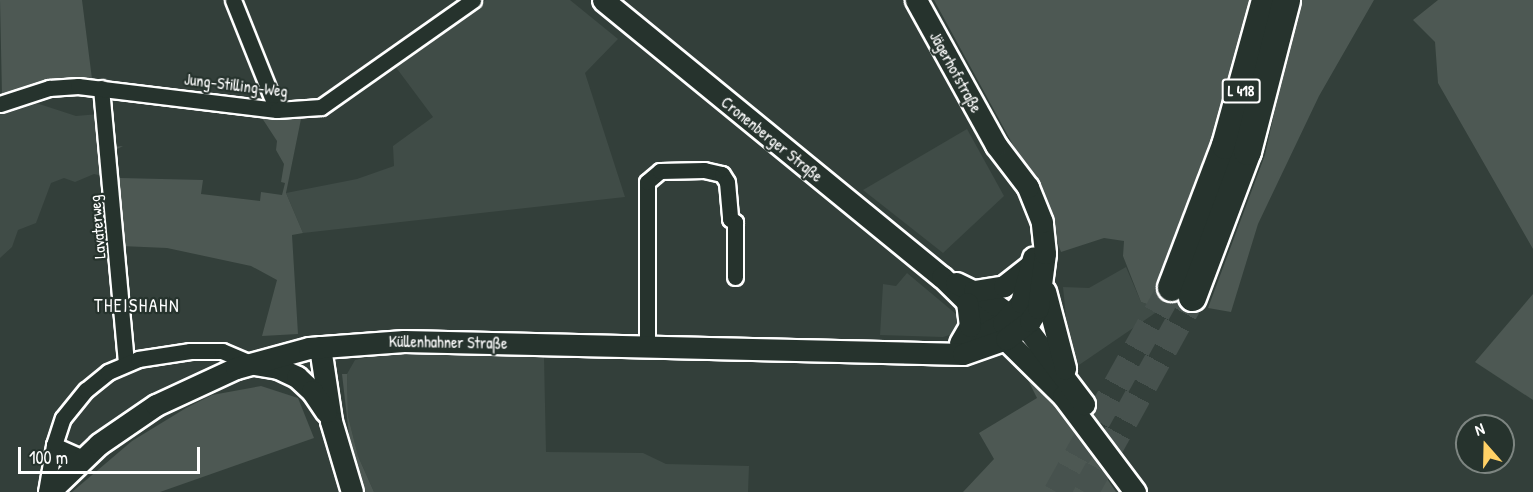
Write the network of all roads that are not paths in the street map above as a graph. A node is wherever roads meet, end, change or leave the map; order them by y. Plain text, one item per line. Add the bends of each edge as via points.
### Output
1 (233, 0) edge
2 (473, 0) edge
3 (603, 0) edge
4 (916, 0) edge
5 (1265, 0) edge
6 (1286, 0) edge
7 (101, 88) junction
8 (0, 104) edge
9 (277, 110) junction
10 (1038, 272) junction
11 (735, 277) dead end
12 (970, 297) junction
13 (1007, 327) junction
14 (647, 345) junction
15 (320, 347) junction
16 (955, 350) junction
17 (126, 363) junction
18 (250, 363) junction
19 (1031, 364) junction
20 (1070, 383) junction
21 (331, 421) junction
22 (54, 445) junction
23 (1110, 454) junction
24 (83, 458) junction
25 (48, 492) edge
26 (352, 492) edge
27 (1135, 492) edge

1 - 9 street
2 - 9 street, Jung-Stilling-Weg via 340,97 321,107
3 - 12 main road, Cronenberger Straße
4 - 10 main road, Jägerhofstraße via 996,144 997,157 1031,228
5 - 6 highway, L 418 via 1181,292 1247,152
7 - 8 street, Jung-Stilling-Weg via 50,88
7 - 9 street, Jung-Stilling-Weg
7 - 17 street, Lavaterweg
10 - 12 main road
10 - 13 main road, Jägerhofstraße
10 - 20 main road
11 - 14 street via 735,222 730,219 727,182 722,174 704,170 660,171 647,182
12 - 13 main road, Cronenberger Straße
12 - 16 main road via 970,326
13 - 16 main road, Küllenhahner Straße
13 - 19 main road
13 - 20 main road via 1039,342
14 - 15 main road, Küllenhahner Straße via 404,341
14 - 16 main road, Küllenhahner Straße
15 - 18 main road, Küllenhahner Straße
15 - 21 main road
16 - 19 main road
17 - 18 street, Küllenhahner Straße via 190,351 222,351
17 - 22 street, Küllenhahner Straße via 99,379 73,404
18 - 21 main road via 278,368 297,377 312,391
18 - 24 main road, Küllenhahner Straße via 156,405
19 - 23 main road
20 - 23 main road
21 - 26 main road
22 - 24 street
22 - 25 street, Küllenhahner Straße
23 - 27 main road
24 - 25 main road, Küllenhahner Straße

